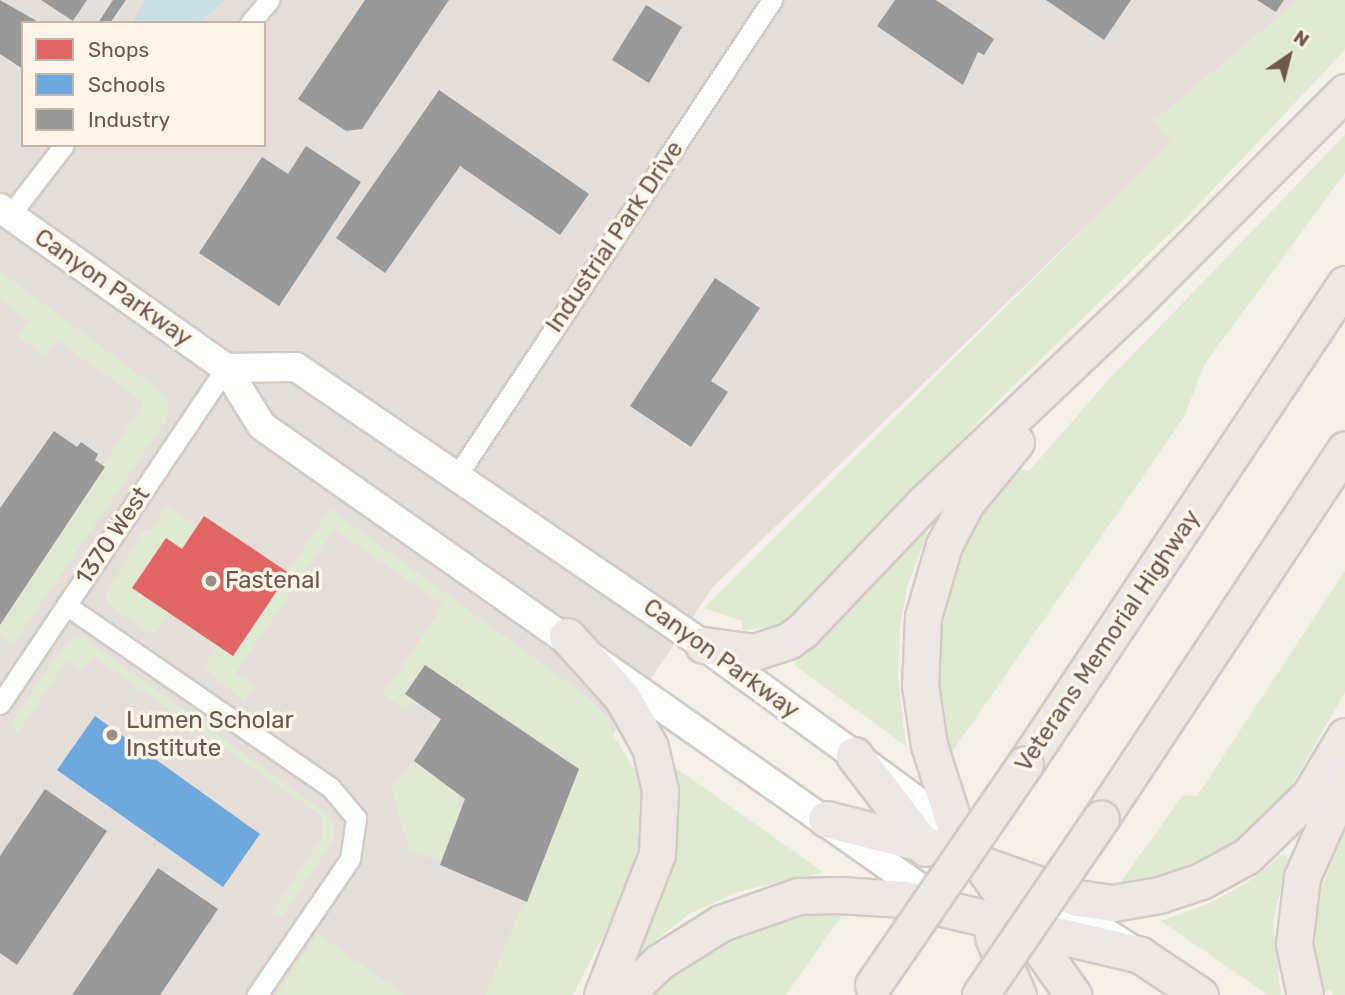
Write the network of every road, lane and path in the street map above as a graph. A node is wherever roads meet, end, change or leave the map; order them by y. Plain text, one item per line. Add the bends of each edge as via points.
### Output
1 (269, 0) edge
2 (772, 0) edge
3 (252, 21) edge
4 (1345, 92) edge
5 (62, 147) edge
6 (5, 211) edge
7 (1345, 284) edge
8 (1121, 316) junction
9 (226, 368) junction
10 (1345, 450) edge
11 (458, 474) junction
12 (66, 606) junction
13 (567, 636) junction
14 (703, 645) junction
15 (0, 704) edge
16 (1345, 736) edge
17 (854, 755) junction
18 (1345, 780) edge
19 (826, 819) junction
20 (957, 831) junction
21 (921, 843) junction
22 (982, 865) junction
23 (1030, 883) junction
24 (987, 923) junction
25 (1140, 955) junction
26 (870, 990) edge
27 (1071, 994) edge
28 (257, 995) edge
29 (602, 995) edge
30 (625, 995) edge
31 (980, 995) edge
32 (1018, 995) edge
33 (1200, 995) edge
34 (1305, 995) edge

1 - 3 street
2 - 11 street, Industrial Park Drive
4 - 8 highway
5 - 6 street
6 - 9 main road, Canyon Parkway
7 - 26 highway, Veterans Memorial Highway, bridge
8 - 14 highway via 923,504 788,641 754,652
8 - 20 highway via 966,502 929,582 920,685 929,745
9 - 11 main road, Canyon Parkway via 296,367
9 - 12 street, 1370 West
9 - 13 main road, Canyon Parkway via 262,426
10 - 31 highway, bridge
11 - 14 main road, Canyon Parkway
12 - 15 street, 1370 West
12 - 28 street via 331,788 356,818 350,859
13 - 19 main road, Canyon Parkway
13 - 29 highway via 622,697 650,747 660,790 657,854
14 - 17 main road, Canyon Parkway
16 - 23 highway via 1309,796 1286,823 1247,856 1201,880 1159,895 1113,903
17 - 20 main road, Canyon Parkway
17 - 21 highway
18 - 34 highway via 1302,877 1294,944
19 - 21 highway
19 - 24 main road, Canyon Parkway
20 - 22 highway
20 - 23 main road, Canyon Parkway
21 - 22 highway
21 - 24 highway
22 - 23 highway
22 - 24 highway
23 - 25 main road, Canyon Parkway
24 - 25 highway
24 - 27 highway
24 - 30 highway via 904,899 798,896 750,910 691,939
24 - 32 highway
25 - 33 highway, Canyon Parkway

